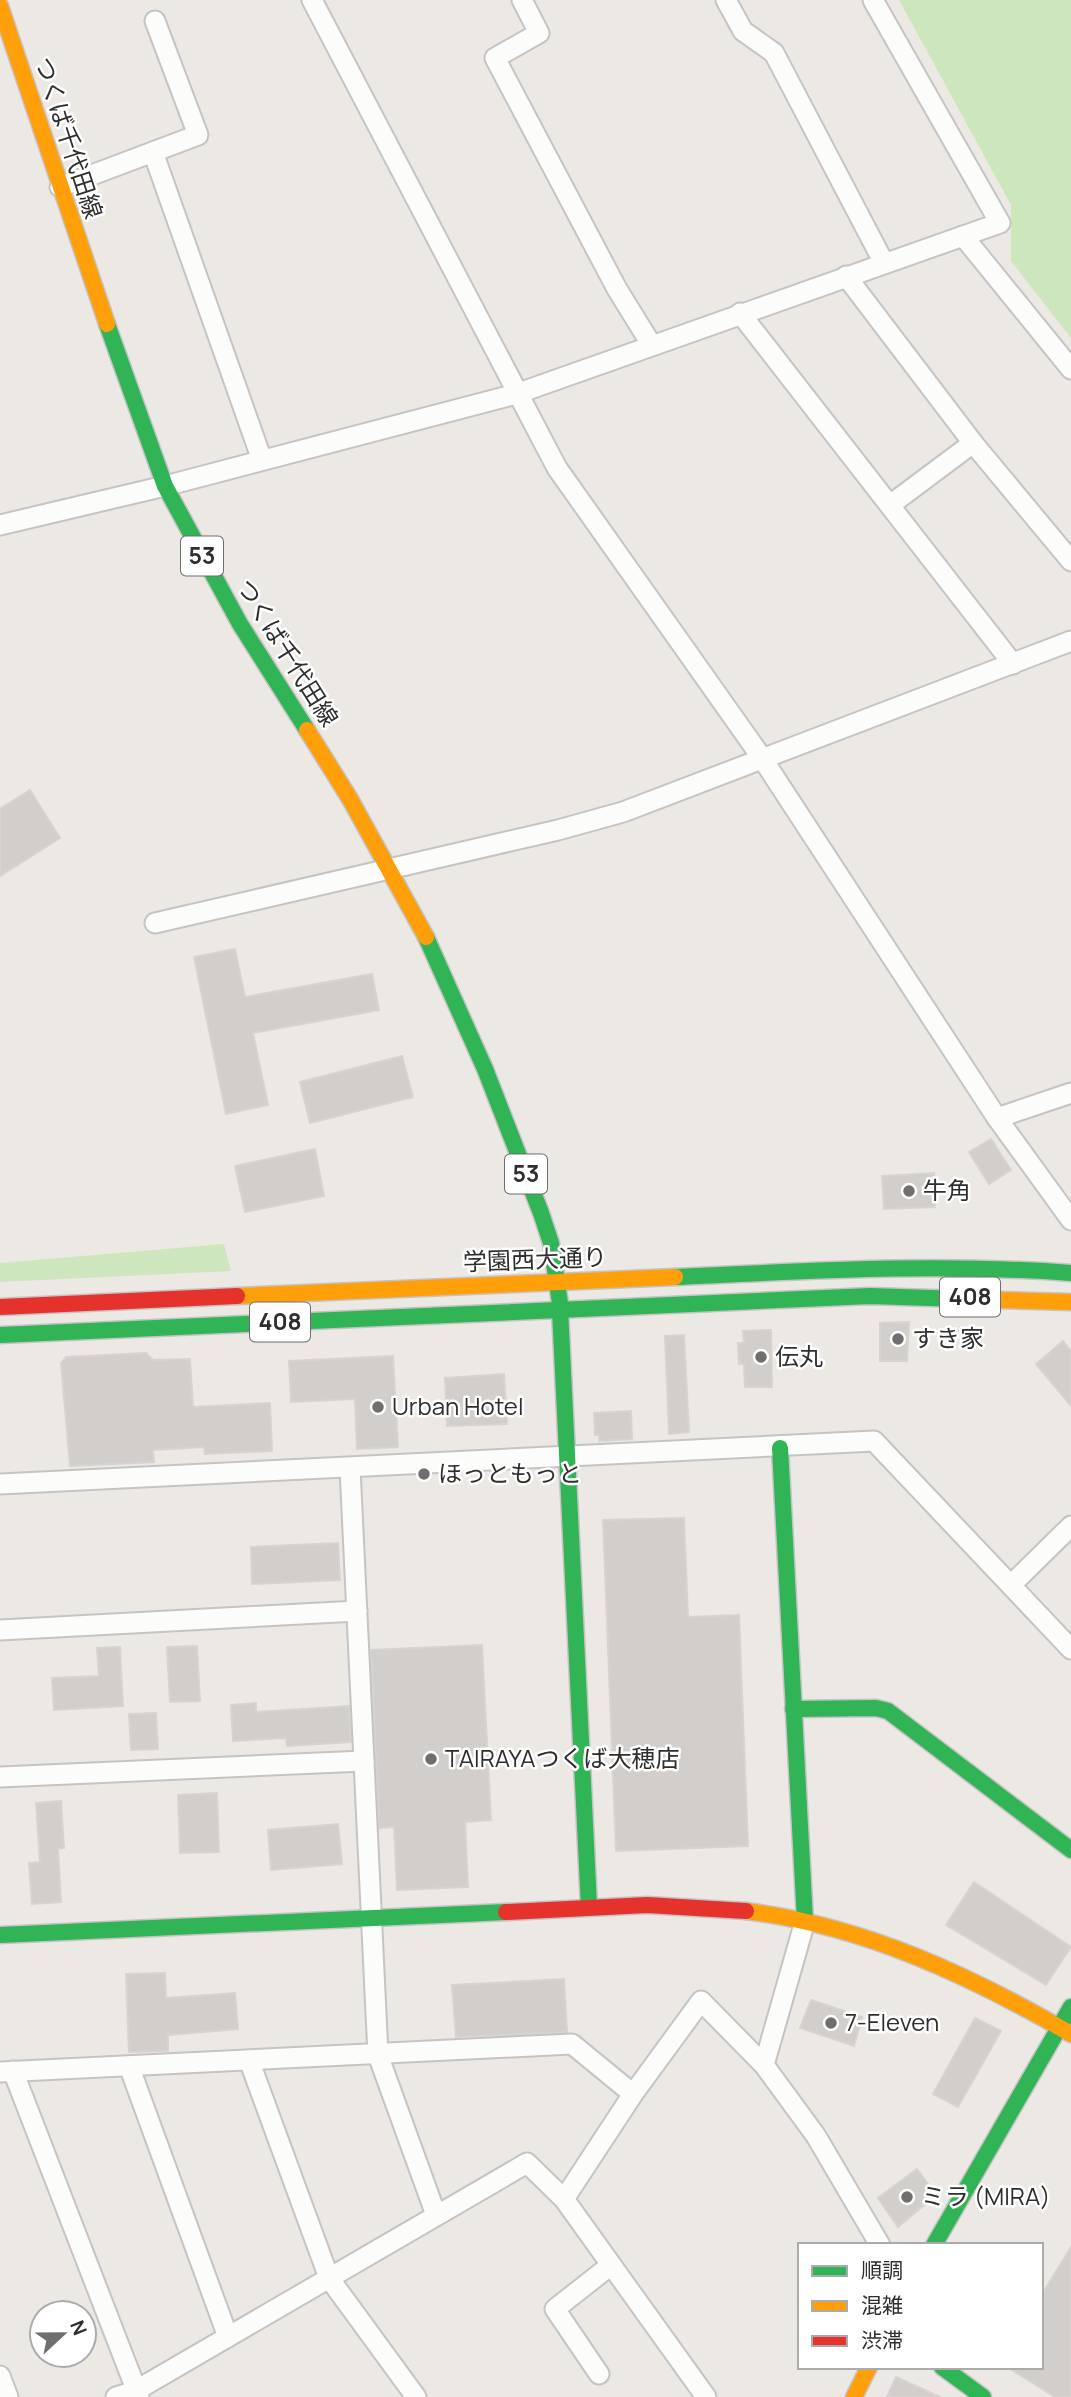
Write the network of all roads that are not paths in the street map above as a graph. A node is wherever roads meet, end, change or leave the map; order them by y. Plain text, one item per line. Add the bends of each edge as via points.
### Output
1 (312, 0) edge
2 (522, 0) edge
3 (726, 0) edge
4 (873, 0) edge
5 (0, 6) edge
6 (155, 21) dead end
7 (153, 152) junction
8 (60, 187) junction
9 (963, 236) junction
10 (884, 263) junction
11 (846, 276) junction
12 (740, 313) junction
13 (651, 344) junction
14 (1071, 369) edge
15 (516, 394) junction
16 (973, 443) junction
17 (262, 460) junction
18 (165, 486) junction
19 (890, 505) junction
20 (0, 525) edge
21 (1071, 561) edge
22 (1071, 641) edge
23 (1013, 664) junction
24 (762, 758) junction
25 (391, 869) junction
26 (155, 923) dead end
27 (1071, 1093) edge
28 (997, 1118) junction
29 (1071, 1220) edge
30 (1071, 1273) edge
31 (558, 1281) junction
32 (1071, 1302) edge
33 (0, 1307) edge
34 (560, 1310) junction
35 (0, 1335) edge
36 (780, 1448) junction
37 (567, 1458) junction
38 (351, 1468) junction
39 (0, 1484) edge
40 (1071, 1526) edge
41 (1011, 1585) junction
42 (357, 1611) junction
43 (0, 1630) edge
44 (1071, 1649) edge
45 (793, 1709) junction
46 (364, 1761) junction
47 (0, 1777) edge
48 (1071, 1850) edge
49 (589, 1907) junction
50 (372, 1917) junction
51 (805, 1921) junction
52 (0, 1935) edge
53 (1071, 2007) edge
54 (1065, 2031) edge
55 (378, 2054) junction
56 (249, 2060) junction
57 (764, 2065) junction
58 (129, 2066) junction
59 (6, 2072) edge
60 (633, 2094) junction
61 (564, 2199) junction
62 (436, 2215) junction
63 (879, 2243) edge
64 (935, 2243) edge
65 (611, 2265) junction
66 (329, 2278) junction
67 (228, 2337) junction
68 (868, 2369) edge
69 (945, 2369) edge
70 (599, 2374) dead end
71 (0, 2375) edge
72 (130, 2395) edge
73 (8, 2397) edge
74 (416, 2397) edge
75 (706, 2397) edge
76 (854, 2397) edge
77 (983, 2397) edge

1 - 15 street
2 - 13 street via 539,33 495,58 617,289
3 - 10 street via 743,31 774,53
4 - 9 street via 1000,223
5 - 8 main road, つくば千代田線 / 53
6 - 7 street via 198,135
7 - 8 street
7 - 17 street
8 - 18 main road, つくば千代田線 / 53
9 - 10 street
9 - 14 street
10 - 11 street
11 - 12 street
11 - 16 street
12 - 13 street
12 - 19 street
13 - 15 street
15 - 17 street
15 - 24 street via 557,468
16 - 19 street
16 - 21 street
17 - 18 street
18 - 20 street
18 - 25 main road, つくば千代田線 / 53 via 240,624
19 - 23 street
22 - 23 street
23 - 24 street
24 - 25 street via 624,812
24 - 28 street
25 - 26 street
25 - 31 main road, つくば千代田線 / 53 via 426,935 485,1069 541,1213
27 - 28 street
28 - 29 street
30 - 31 main road, 学園西大通り / 408 via 891,1267
31 - 33 main road, 学園西大通り / 408
31 - 34 main road, つくば千代田線 / 53
32 - 34 main road, 学園西大通り / 408 via 901,1295
34 - 35 main road, 学園西大通り / 408
34 - 37 main road, つくば千代田線
36 - 37 street
36 - 41 street via 874,1441
36 - 45 main road
37 - 38 street
37 - 49 main road, つくば千代田線
38 - 39 street
38 - 42 street
40 - 41 street
41 - 44 street
42 - 43 street
42 - 46 street
45 - 48 main road via 876,1707 888,1711
45 - 51 main road
46 - 47 street
46 - 50 street
49 - 50 main road
49 - 51 main road via 702,1908
50 - 52 main road
50 - 55 street
51 - 54 main road via 910,1952 962,1973
51 - 57 street
53 - 54 main road
54 - 64 main road
55 - 56 street
55 - 60 street via 572,2044
55 - 62 street
56 - 58 street
56 - 66 street
57 - 60 street via 701,2001
57 - 63 street via 816,2136
58 - 59 street
58 - 67 street
59 - 72 street
60 - 61 street
61 - 62 street via 527,2163
61 - 65 street
62 - 66 street
65 - 70 street via 555,2309
65 - 75 street
66 - 67 street
66 - 74 street
67 - 72 street
68 - 76 main road
69 - 77 main road
71 - 73 street

